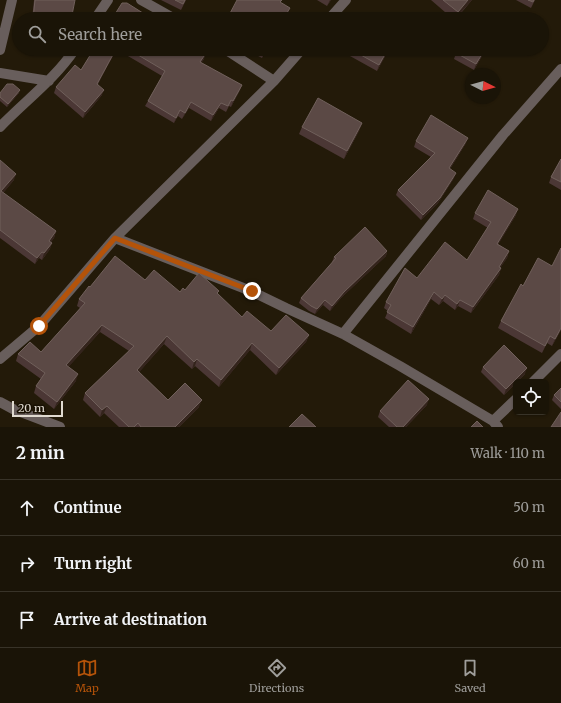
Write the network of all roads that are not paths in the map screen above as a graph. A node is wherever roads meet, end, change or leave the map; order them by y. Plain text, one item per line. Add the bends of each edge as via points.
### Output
1 (12, 0) edge
2 (108, 0) edge
3 (141, 0) edge
4 (346, 0) edge
5 (99, 12) edge
6 (162, 12) edge
7 (335, 12) edge
8 (0, 50) edge
9 (70, 56) edge
10 (236, 56) edge
11 (296, 56) edge
12 (561, 69) edge
13 (0, 73) edge
14 (49, 81) junction
15 (274, 81) junction
16 (0, 127) edge
17 (115, 238) junction
18 (343, 334) junction
19 (561, 354) edge
20 (0, 359) edge
21 (536, 379) edge
22 (0, 402) edge
23 (513, 403) edge
24 (496, 424) edge
25 (60, 427) edge

1 - 8 street
2 - 5 street
3 - 6 street
4 - 7 street
9 - 14 street
10 - 15 street
11 - 15 street
12 - 18 street via 502,134
13 - 14 street
14 - 16 street
15 - 17 street
17 - 18 street via 252,291
17 - 20 street via 39,326
18 - 24 street
19 - 21 street
22 - 25 street
23 - 24 street

